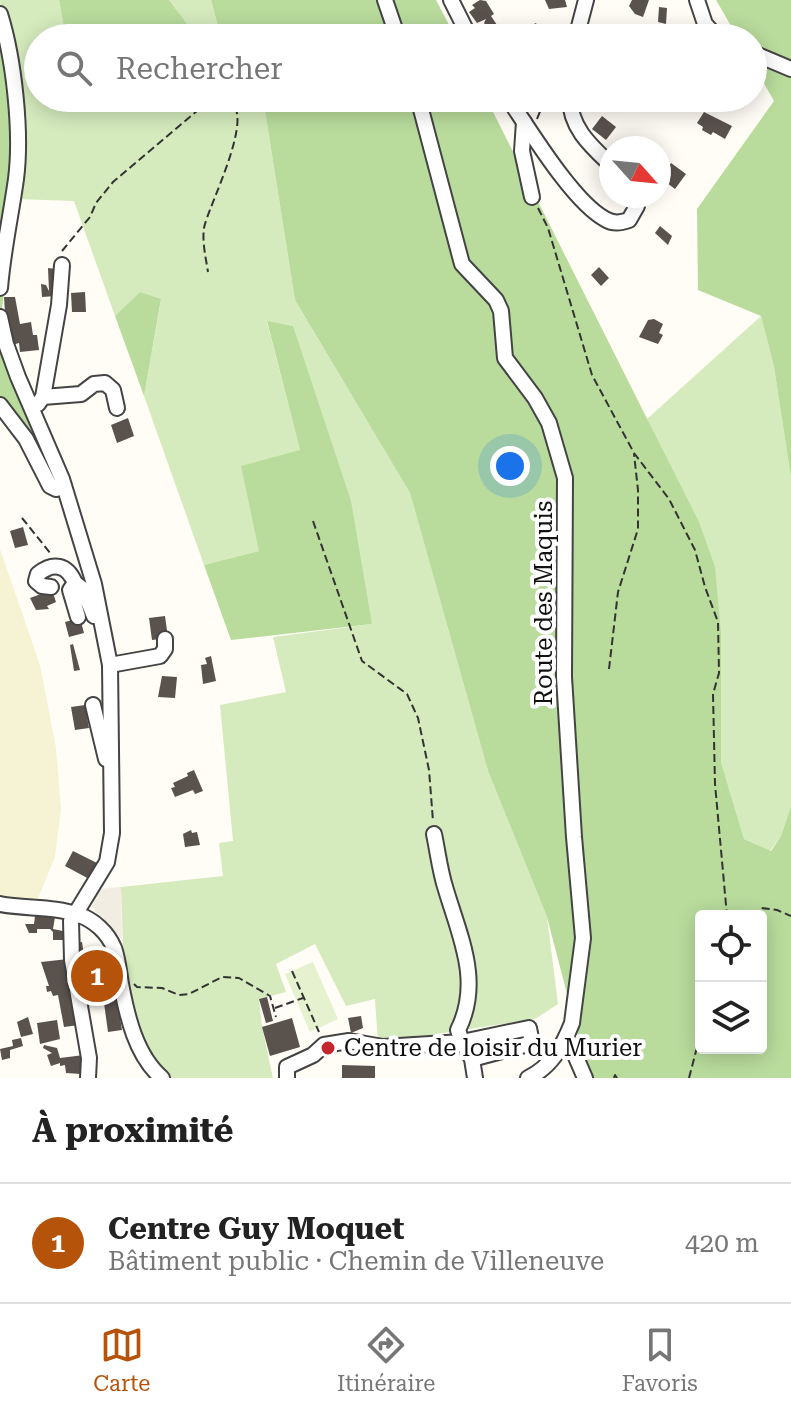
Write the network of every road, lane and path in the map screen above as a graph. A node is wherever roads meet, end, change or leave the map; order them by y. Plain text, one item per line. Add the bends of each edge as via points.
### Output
1 (385, 0) edge
2 (451, 0) edge
3 (586, 0) edge
4 (697, 0) edge
5 (0, 14) edge
6 (393, 24) edge
7 (463, 24) edge
8 (580, 24) edge
9 (705, 24) edge
10 (767, 59) edge
11 (791, 69) edge
12 (196, 112) edge
13 (239, 112) edge
14 (422, 112) edge
15 (517, 112) edge
16 (539, 112) edge
17 (573, 112) edge
18 (527, 127) junction
19 (599, 152) edge
20 (532, 197) joint
21 (636, 208) edge
22 (62, 265) joint
23 (208, 272) dead end
24 (0, 288) edge
25 (0, 317) edge
26 (43, 397) junction
27 (0, 405) edge
28 (117, 408) dead end
29 (32, 410) junction
30 (634, 453) junction
31 (64, 487) junction
32 (22, 518) dead end
33 (313, 521) dead end
34 (54, 557) dead end
35 (75, 583) junction
36 (51, 587) dead end
37 (78, 617) dead end
38 (102, 617) junction
39 (165, 639) dead end
40 (110, 665) junction
41 (609, 669) dead end
42 (93, 705) dead end
43 (112, 768) junction
44 (434, 834) joint
45 (0, 904) edge
46 (726, 910) edge
47 (759, 910) edge
48 (82, 916) junction
49 (791, 916) edge
50 (292, 971) dead end
51 (130, 980) dead end
52 (304, 997) junction
53 (273, 1009) junction
54 (276, 1017) dead end
55 (462, 1042) junction
56 (563, 1044) junction
57 (324, 1045) junction
58 (695, 1054) edge
59 (472, 1059) junction
60 (88, 1078) edge
61 (162, 1078) edge
62 (287, 1078) edge
63 (475, 1078) edge
64 (528, 1078) edge
65 (585, 1078) edge
66 (689, 1078) edge

1 - 6 street
2 - 7 street
3 - 8 street
4 - 9 street
5 - 24 street via 10,56 17,161
10 - 11 street
12 - 22 path via 113,182 62,250
13 - 23 path via 233,149 203,232
14 - 56 street, Route des Maquis via 462,264 496,300 505,358 549,423 565,478 564,677 583,938 572,1023
15 - 18 street
16 - 18 path
17 - 19 street via 577,128
18 - 20 street via 522,151
18 - 21 street via 573,189 606,220 629,220
20 - 30 path via 548,228 592,375
22 - 26 street
25 - 29 street
26 - 28 street via 81,394 105,383 113,390
26 - 29 street
27 - 31 street via 26,439 50,486
29 - 31 street
30 - 41 path via 638,529 618,592
30 - 46 path via 669,499 695,550 718,622 715,784
31 - 38 street
32 - 34 path
33 - 44 path via 362,661 407,694 418,718
35 - 36 street via 64,568 48,567 36,581
35 - 37 street via 70,590
35 - 38 street via 95,618
38 - 40 street
39 - 40 street via 160,656
40 - 43 street
42 - 43 street
43 - 48 street via 107,862 87,894
44 - 55 street via 470,971 458,1030
45 - 48 street
47 - 49 path
48 - 60 street via 71,921 72,960
48 - 61 street via 114,947 130,1021 152,1069
50 - 52 path
51 - 53 path via 137,987 179,995 222,977 239,978 270,996
52 - 53 path
52 - 57 path
53 - 54 path
55 - 57 street
55 - 59 street
55 - 59 street via 529,1028 532,1043
56 - 64 street, Route des Maquis
56 - 65 street via 572,1048
57 - 62 street via 287,1067
58 - 66 path
59 - 63 street

